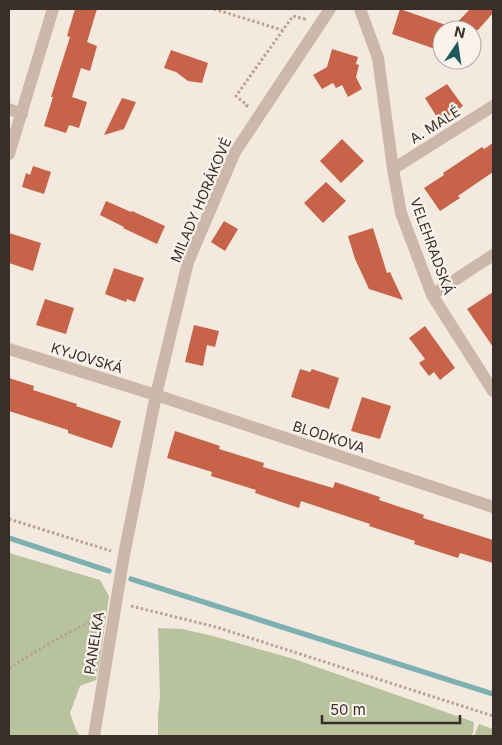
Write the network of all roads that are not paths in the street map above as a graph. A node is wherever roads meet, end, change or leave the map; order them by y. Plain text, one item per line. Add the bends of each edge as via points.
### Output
1 (54, 9) edge
2 (330, 9) edge
3 (360, 9) edge
4 (493, 106) edge
5 (9, 109) edge
6 (22, 114) junction
7 (9, 154) edge
8 (393, 169) junction
9 (493, 254) edge
10 (432, 295) junction
11 (9, 349) edge
12 (493, 391) edge
13 (156, 395) junction
14 (493, 507) edge
15 (124, 555) joint
16 (94, 736) edge

1 - 6 street
2 - 13 street, MILADY HORÁKOVÉ via 235,152 188,262
3 - 8 street, VELEHRADSKÁ via 378,58
4 - 8 street, A. MALÉ
5 - 6 street
6 - 7 street
8 - 10 street, VELEHRADSKÁ via 401,213
9 - 10 street
10 - 12 street, VELEHRADSKÁ
11 - 13 street, KYJOVSKÁ
13 - 14 street, BLODKOVA
13 - 15 street, MILADY HORÁKOVÉ
15 - 16 street, PANELKA

